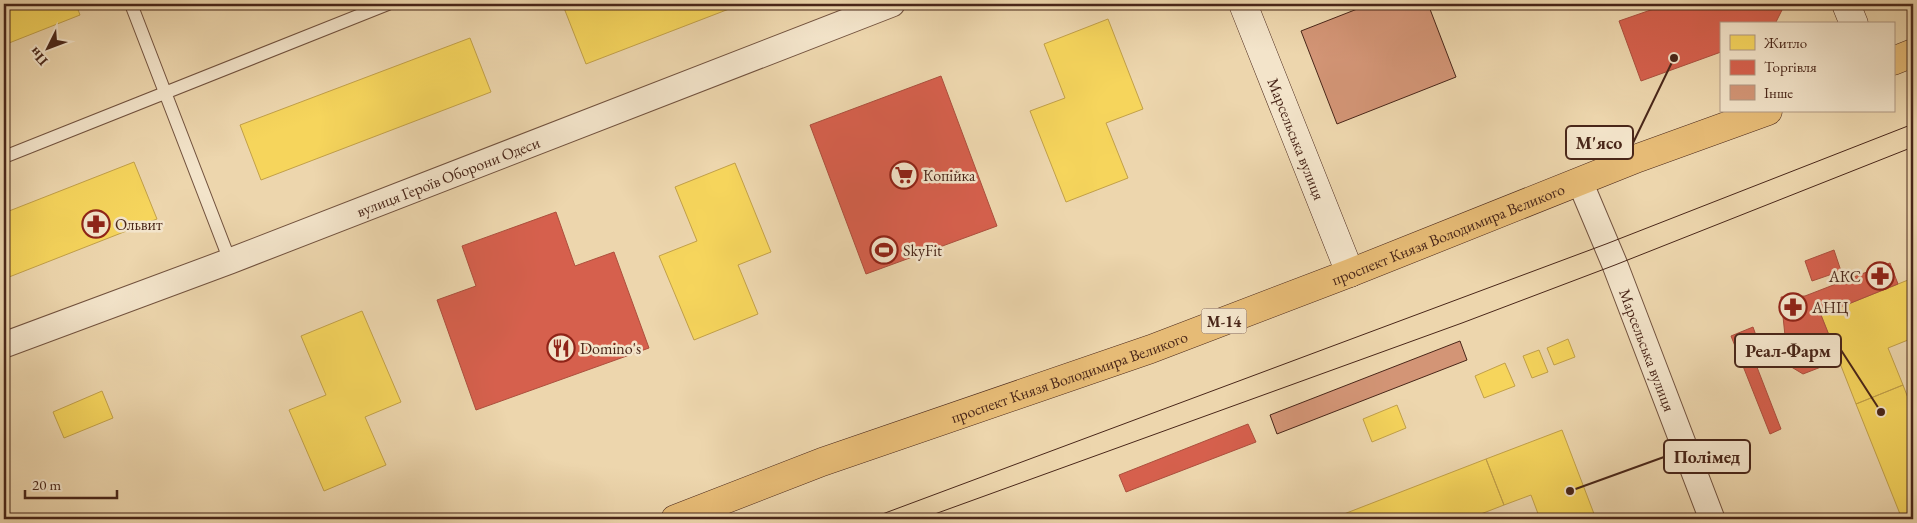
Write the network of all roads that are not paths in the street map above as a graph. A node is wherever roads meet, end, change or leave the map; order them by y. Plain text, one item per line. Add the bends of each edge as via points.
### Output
1 (131, 4) edge
2 (388, 4) edge
3 (892, 4) edge
4 (1243, 4) edge
5 (1846, 4) edge
6 (1853, 22) edge
7 (1913, 53) edge
8 (1894, 61) edge
9 (164, 92) junction
10 (1765, 112) edge
11 (4, 157) edge
12 (1580, 182) junction
13 (230, 261) junction
14 (1350, 273) junction
15 (4, 345) edge
16 (675, 519) edge
17 (1712, 519) edge

1 - 9 lane
2 - 9 lane
3 - 13 street, вулиця Героїв Оборони Одеси
4 - 14 street, Марсельська вулиця
5 - 6 street
7 - 8 main road
9 - 11 lane
9 - 13 lane
10 - 12 main road, проспект Князя Володимира Великого / М-14
12 - 14 main road, проспект Князя Володимира Великого / М-14
12 - 17 street, Марсельська вулиця
13 - 15 street, вулиця Героїв Оборони Одеси
14 - 16 main road, проспект Князя Володимира Великого / М-14 via 1151,349 822,462

